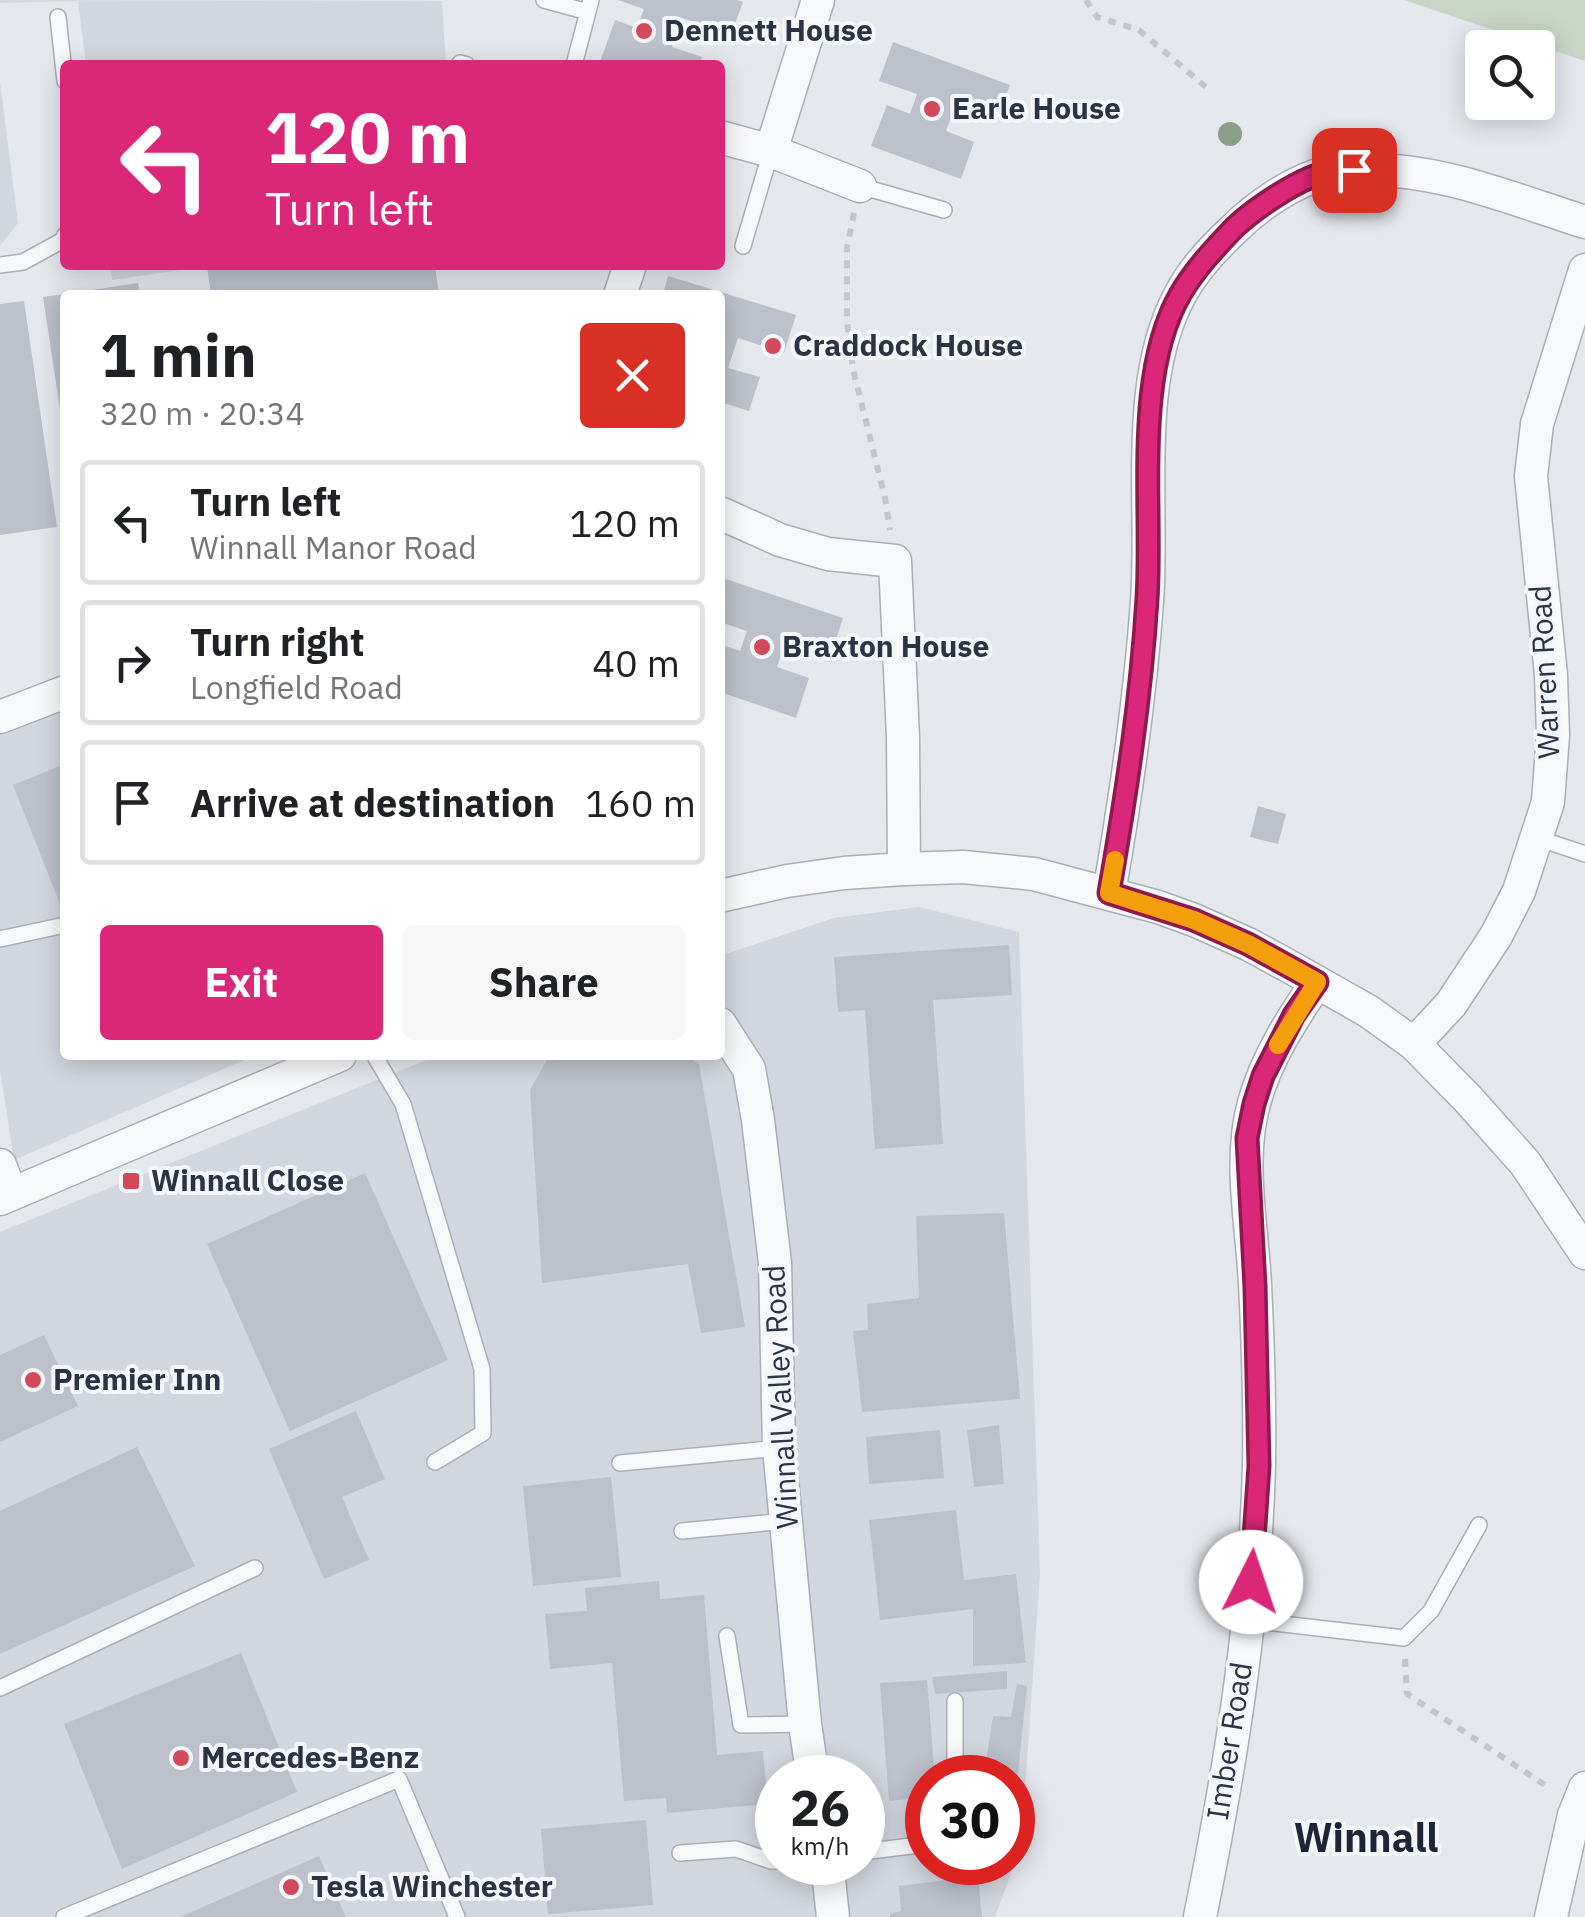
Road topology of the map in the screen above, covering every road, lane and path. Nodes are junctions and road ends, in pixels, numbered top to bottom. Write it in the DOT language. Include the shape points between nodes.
graph roads {
  1 [pos="544,0"];
  2 [pos="818,0"];
  3 [pos="1086,0"];
  4 [pos="590,6"];
  5 [pos="58,17"];
  6 [pos="63,60"];
  7 [pos="575,60"];
  8 [pos="1207,88"];
  9 [pos="725,138"];
  10 [pos="771,151"];
  11 [pos="860,186"];
  12 [pos="944,210"];
  13 [pos="1585,222"];
  14 [pos="60,242"];
  15 [pos="742,246"];
  16 [pos="0,265"];
  17 [pos="1585,270"];
  18 [pos="725,515"];
  19 [pos="895,561"];
  20 [pos="60,694"];
  21 [pos="0,717"];
  22 [pos="1538,838"];
  23 [pos="1585,854"];
  24 [pos="904,868"];
  25 [pos="1109,893"];
  26 [pos="725,895"];
  27 [pos="60,926"];
  28 [pos="0,939"];
  29 [pos="1317,982"];
  30 [pos="725,1032"];
  31 [pos="1414,1044"];
  32 [pos="327,1060"];
  33 [pos="377,1060"];
  34 [pos="4,1186"];
  35 [pos="1585,1252"];
  36 [pos="779,1448"];
  37 [pos="434,1462"];
  38 [pos="620,1463"];
  39 [pos="786,1521"];
  40 [pos="1479,1525"];
  41 [pos="682,1531"];
  42 [pos="255,1568"];
  43 [pos="1249,1620"];
  44 [pos="727,1636"];
  45 [pos="1404,1638"];
  46 [pos="0,1688"];
  47 [pos="955,1701"];
  48 [pos="805,1724"];
  49 [pos="810,1755"];
  50 [pos="956,1755"];
  51 [pos="1581,1798"];
  52 [pos="680,1853"];
  53 [pos="755,1855"];
  54 [pos="829,1885"];
  55 [pos="64,1917"];
  56 [pos="457,1917"];
  57 [pos="832,1917"];
  58 [pos="1200,1917"];
  59 [pos="1550,1917"];
  1 -- 4 [label="lane"];
  2 -- 10 [label="street"];
  3 -- 8 [label="path" via="1097,18 1139,30"];
  4 -- 7 [label="lane"];
  5 -- 6 [label="lane"];
  9 -- 10 [label="street"];
  10 -- 11 [label="street"];
  10 -- 15 [label="lane"];
  11 -- 12 [label="lane"];
  11 -- 19 [label="path" via="847,248 847,322"];
  13 -- 25 [label="street" via="1443,178 1379,169 1329,171 1267,201 1204,258 1162,339 1151,394 1148,596 1131,766"];
  14 -- 16 [label="lane" via="23,262"];
  17 -- 22 [label="street, Warren Road" via="1537,424 1531,476 1552,736 1548,802"];
  18 -- 19 [label="street" via="828,554"];
  19 -- 24 [label="street"];
  20 -- 21 [label="street"];
  22 -- 23 [label="lane"];
  22 -- 31 [label="street, Warren Road" via="1496,936 1452,1004"];
  24 -- 25 [label="street" via="1002,870"];
  24 -- 26 [label="street" via="787,880"];
  25 -- 29 [label="street" via="1212,928"];
  27 -- 28 [label="lane"];
  29 -- 31 [label="street"];
  29 -- 43 [label="street, Imber Road" via="1263,1076 1247,1138 1259,1466"];
  30 -- 36 [label="street, Winnall Valley Road" via="749,1069 758,1120 775,1263"];
  31 -- 35 [label="street" via="1525,1163"];
  32 -- 34 [label="street"];
  33 -- 37 [label="lane" via="403,1104 482,1369 483,1434"];
  36 -- 38 [label="lane"];
  36 -- 39 [label="street, Winnall Valley Road"];
  39 -- 41 [label="lane"];
  39 -- 48 [label="street, Winnall Valley Road"];
  40 -- 45 [label="lane" via="1431,1610"];
  42 -- 46 [label="lane"];
  43 -- 45 [label="lane"];
  43 -- 58 [label="street, Imber Road"];
  44 -- 48 [label="lane" via="742,1725"];
  45 -- 51 [label="path" via="1407,1694"];
  47 -- 50 [label="lane"];
  48 -- 49 [label="street, Winnall Valley Road"];
  51 -- 59 [label="street"];
  52 -- 53 [label="lane" via="736,1848"];
  54 -- 57 [label="street"];
  55 -- 56 [label="lane" via="399,1779"];
}
